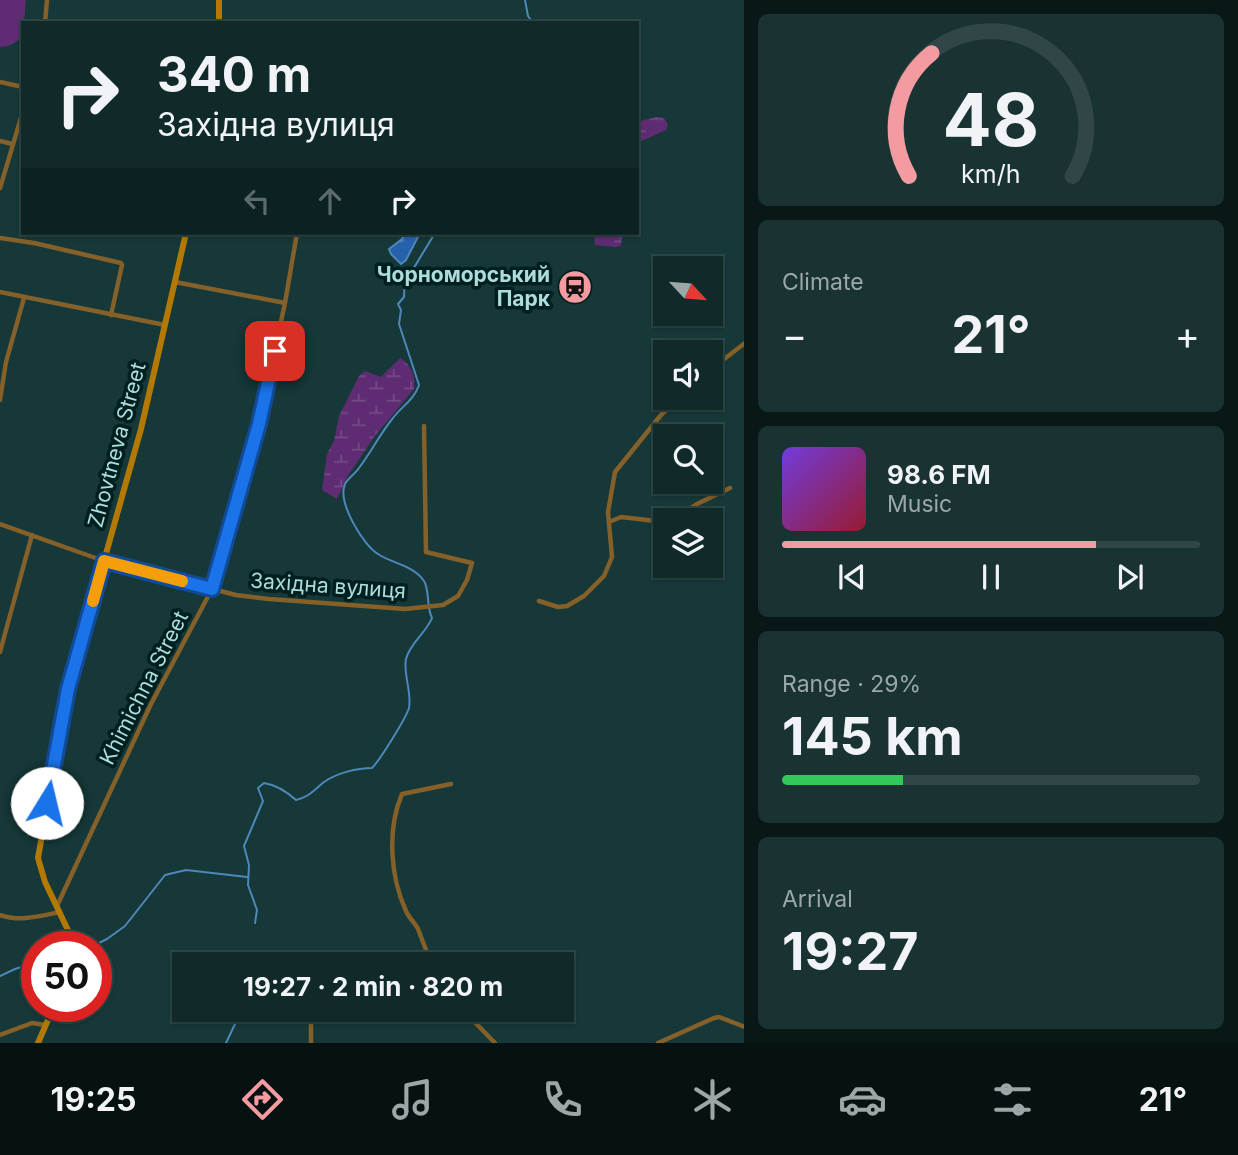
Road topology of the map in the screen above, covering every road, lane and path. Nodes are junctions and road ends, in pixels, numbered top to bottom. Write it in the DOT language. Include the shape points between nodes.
graph roads {
  1 [pos="47,0"];
  2 [pos="219,0"];
  3 [pos="45,21"];
  4 [pos="219,21"];
  5 [pos="0,82"];
  6 [pos="21,87"];
  7 [pos="21,117"];
  8 [pos="0,141"];
  9 [pos="12,144"];
  10 [pos="0,188"];
  11 [pos="186,235"];
  12 [pos="297,235"];
  13 [pos="0,238"];
  14 [pos="175,282"];
  15 [pos="0,292"];
  16 [pos="24,299"];
  17 [pos="285,303"];
  18 [pos="111,315"];
  19 [pos="165,325"];
  20 [pos="744,343"];
  21 [pos="723,360"];
  22 [pos="3,362"];
  23 [pos="0,400"];
  24 [pos="666,410"];
  25 [pos="424,426"];
  26 [pos="730,488"];
  27 [pos="691,508"];
  28 [pos="653,521"];
  29 [pos="609,522"];
  30 [pos="0,524"];
  31 [pos="32,535"];
  32 [pos="104,561"];
  33 [pos="212,589"];
  34 [pos="539,601"];
  35 [pos="0,652"];
  36 [pos="451,784"];
  37 [pos="59,909"];
  38 [pos="0,915"];
  39 [pos="69,931"];
  40 [pos="428,952"];
  41 [pos="46,1022"];
  42 [pos="311,1022"];
  43 [pos="475,1022"];
  44 [pos="45,1025"];
  45 [pos="744,1027"];
  46 [pos="0,1035"];
  47 [pos="38,1043"];
  48 [pos="311,1043"];
  49 [pos="495,1043"];
  50 [pos="658,1043"];
  1 -- 3 [label="street"];
  2 -- 4 [label="main road"];
  5 -- 6 [label="street"];
  7 -- 9 [label="street"];
  8 -- 9 [label="street"];
  9 -- 10 [label="street"];
  11 -- 14 [label="main road, Zhovtneva Street"];
  12 -- 17 [label="street, Khimichna Street"];
  13 -- 18 [label="street" via="121,263"];
  14 -- 17 [label="street"];
  14 -- 19 [label="main road, Zhovtneva Street"];
  15 -- 16 [label="street"];
  16 -- 18 [label="street"];
  16 -- 22 [label="street"];
  17 -- 33 [label="street, Khimichna Street" via="259,424"];
  18 -- 19 [label="street"];
  19 -- 32 [label="main road, Zhovtneva Street"];
  20 -- 21 [label="street"];
  22 -- 23 [label="street"];
  24 -- 29 [label="street" via="616,468 608,502"];
  25 -- 33 [label="street, Західна вулиця" via="426,552 472,563 458,596 443,605 405,609 269,599"];
  26 -- 27 [label="street"];
  28 -- 29 [label="street" via="621,517"];
  29 -- 34 [label="street" via="612,557 604,576 567,606"];
  30 -- 31 [label="street, Західна вулиця"];
  31 -- 32 [label="street, Західна вулиця"];
  31 -- 35 [label="street"];
  32 -- 33 [label="street, Західна вулиця"];
  32 -- 37 [label="main road, Zhovtneva Street" via="68,689 38,858"];
  33 -- 37 [label="street, Khimichna Street" via="150,704"];
  36 -- 40 [label="street" via="402,794 393,827 393,859 404,908"];
  37 -- 38 [label="street" via="30,918"];
  37 -- 39 [label="main road, Zhovtneva Street"];
  41 -- 44 [label="main road"];
  42 -- 48 [label="street"];
  43 -- 49 [label="street"];
  44 -- 46 [label="street" via="32,1023"];
  44 -- 47 [label="main road"];
  45 -- 50 [label="street" via="719,1017"];
}
